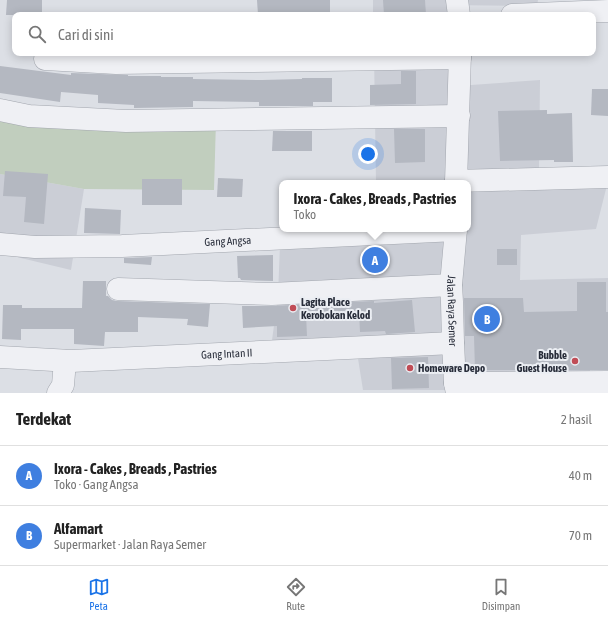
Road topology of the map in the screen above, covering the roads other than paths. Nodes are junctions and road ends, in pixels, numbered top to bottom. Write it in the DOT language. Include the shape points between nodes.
graph roads {
  1 [pos="457,0"];
  2 [pos="608,11"];
  3 [pos="459,12"];
  4 [pos="584,12"];
  5 [pos="417,56"];
  6 [pos="460,56"];
  7 [pos="45,59"];
  8 [pos="0,110"];
  9 [pos="459,116"];
  10 [pos="608,177"];
  11 [pos="456,180"];
  12 [pos="471,182"];
  13 [pos="397,232"];
  14 [pos="456,232"];
  15 [pos="0,244"];
  16 [pos="451,285"];
  17 [pos="118,289"];
  18 [pos="453,343"];
  19 [pos="0,357"];
  20 [pos="68,361"];
  21 [pos="608,382"];
  22 [pos="456,388"];
  23 [pos="58,393"];
  24 [pos="70,393"];
  1 -- 3 [label="street"];
  2 -- 4 [label="street"];
  5 -- 7 [label="street" via="116,63"];
  6 -- 9 [label="street"];
  8 -- 9 [label="street" via="29,116 126,121"];
  9 -- 11 [label="street"];
  10 -- 12 [label="street"];
  13 -- 15 [label="street, Gang Angsa" via="122,246 35,247"];
  14 -- 16 [label="street, Jalan Raya Semer"];
  16 -- 17 [label="street" via="272,294"];
  16 -- 18 [label="street, Jalan Raya Semer"];
  18 -- 20 [label="street, Gang Intan II"];
  18 -- 22 [label="street, Jalan Raya Semer"];
  19 -- 20 [label="street, Gang Intan II"];
  20 -- 23 [label="street" via="63,385"];
  20 -- 24 [label="street"];
  21 -- 22 [label="street"];
}
